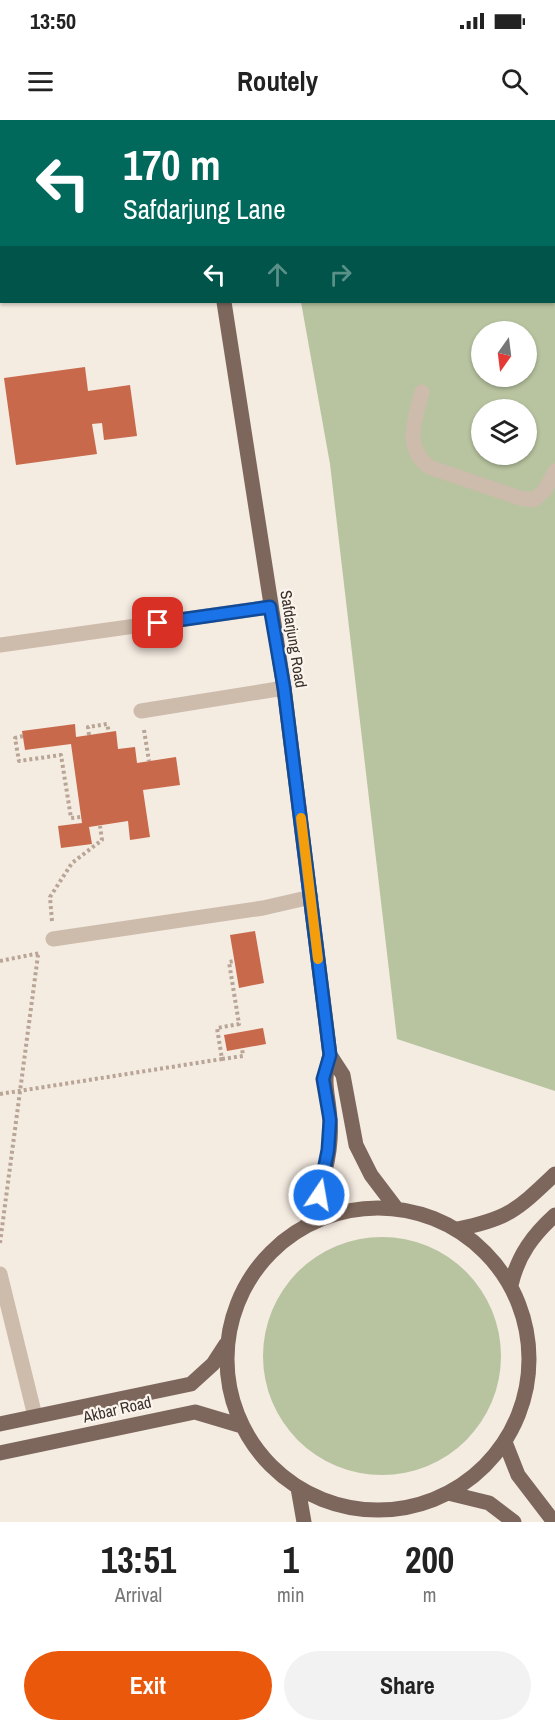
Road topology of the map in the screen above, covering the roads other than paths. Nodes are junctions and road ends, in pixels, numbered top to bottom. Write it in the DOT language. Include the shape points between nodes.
graph roads {
  1 [pos="224,303"];
  2 [pos="422,392"];
  3 [pos="555,471"];
  4 [pos="270,607"];
  5 [pos="0,645"];
  6 [pos="284,688"];
  7 [pos="141,711"];
  8 [pos="311,897"];
  9 [pos="53,939"];
  10 [pos="330,1055"];
  11 [pos="555,1174"];
  12 [pos="396,1208"];
  13 [pos="555,1215"];
  14 [pos="308,1222"];
  15 [pos="458,1229"];
  16 [pos="0,1274"];
  17 [pos="511,1285"];
  18 [pos="226,1344"];
  19 [pos="35,1416"];
  20 [pos="0,1424"];
  21 [pos="242,1426"];
  22 [pos="505,1442"];
  23 [pos="0,1453"];
  24 [pos="298,1488"];
  25 [pos="448,1493"];
  26 [pos="372,1510"];
  27 [pos="303,1522"];
  28 [pos="352,1522"];
  29 [pos="514,1522"];
  30 [pos="554,1522"];
  1 -- 4 [label="main road, Safdarjung Road"];
  2 -- 3 [label="street" via="411,434 418,459 429,467 534,500 545,490"];
  4 -- 5 [label="street"];
  4 -- 6 [label="main road, Safdarjung Road"];
  6 -- 7 [label="street"];
  6 -- 8 [label="main road, Safdarjung Road"];
  8 -- 9 [label="street" via="263,908"];
  8 -- 10 [label="main road, Safdarjung Road"];
  10 -- 12 [label="main road, Safdarjung Road" via="343,1075 356,1145 371,1175"];
  10 -- 14 [label="main road, Safdarjung Road" via="323,1079 330,1120 328,1150 319,1195"];
  11 -- 15 [label="main road" via="520,1207 493,1222"];
  12 -- 14 [label="main road" via="330,1215"];
  12 -- 15 [label="main road" via="421,1213"];
  13 -- 17 [label="main road" via="535,1233 522,1253"];
  14 -- 18 [label="main road" via="256,1268 236,1304"];
  15 -- 17 [label="main road" via="488,1254"];
  16 -- 19 [label="street"];
  17 -- 22 [label="main road" via="526,1323 530,1364 523,1405"];
  18 -- 19 [label="main road, Akbar Road" via="213,1364 191,1384"];
  18 -- 21 [label="main road" via="228,1387"];
  19 -- 20 [label="main road, Akbar Road"];
  21 -- 23 [label="main road, Akbar Road" via="195,1412"];
  21 -- 24 [label="main road" via="267,1463"];
  22 -- 25 [label="main road" via="485,1467"];
  22 -- 30 [label="main road" via="518,1475"];
  24 -- 26 [label="main road" via="334,1504"];
  24 -- 27 [label="main road"];
  25 -- 26 [label="main road" via="402,1509"];
  25 -- 29 [label="main road" via="489,1503"];
  26 -- 28 [label="main road"];
}
